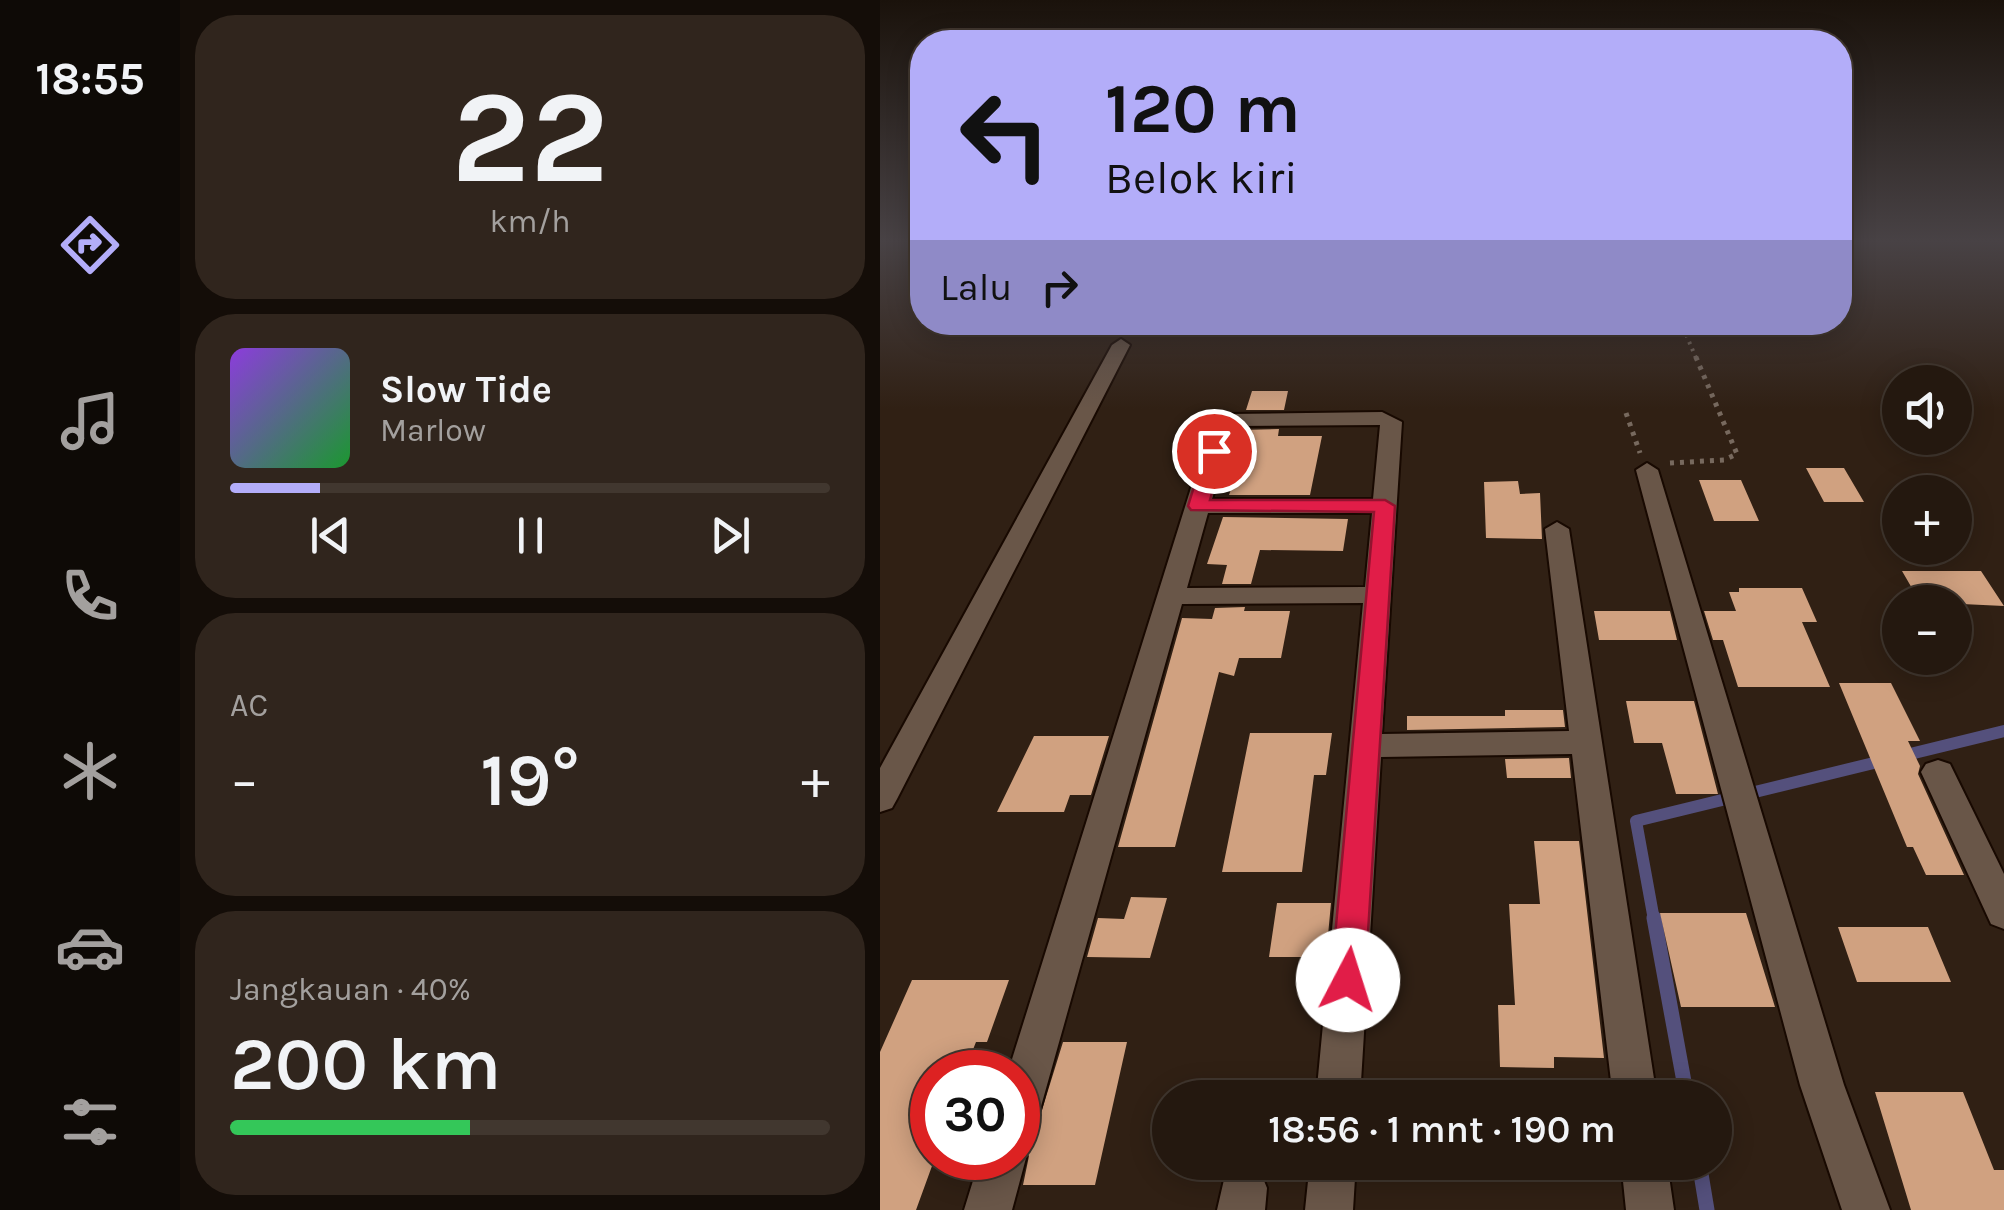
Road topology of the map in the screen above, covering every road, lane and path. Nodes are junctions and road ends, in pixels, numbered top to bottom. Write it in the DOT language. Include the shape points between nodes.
graph roads {
  1 [pos="1686,335"];
  2 [pos="1121,345"];
  3 [pos="1626,412"];
  4 [pos="1646,470"];
  5 [pos="1198,506"];
  6 [pos="1385,506"];
  7 [pos="1557,529"];
  8 [pos="1380,594"];
  9 [pos="1171,596"];
  10 [pos="1585,742"];
  11 [pos="1368,746"];
  12 [pos="1938,772"];
  13 [pos="880,798"];
  14 [pos="2004,913"];
  15 [pos="1036,1050"];
  16 [pos="1340,1080"];
  17 [pos="1632,1080"];
  18 [pos="997,1180"];
  19 [pos="1332,1180"];
  20 [pos="1646,1180"];
  21 [pos="988,1210"];
  22 [pos="1329,1210"];
  23 [pos="1650,1210"];
  24 [pos="1866,1210"];
  1 -- 4 [label="path" via="1737,454"];
  2 -- 13 [label="street"];
  3 -- 4 [label="path"];
  4 -- 24 [label="street" via="1822,1085"];
  5 -- 6 [label="street"];
  5 -- 6 [label="street" via="1226,421 1364,418 1391,422"];
  5 -- 9 [label="street"];
  6 -- 8 [label="street"];
  7 -- 10 [label="street"];
  8 -- 9 [label="street"];
  8 -- 11 [label="street"];
  9 -- 15 [label="street"];
  10 -- 11 [label="street"];
  10 -- 17 [label="street"];
  11 -- 16 [label="street"];
  12 -- 14 [label="street"];
  18 -- 21 [label="street"];
  19 -- 22 [label="street"];
  20 -- 23 [label="street"];
}
